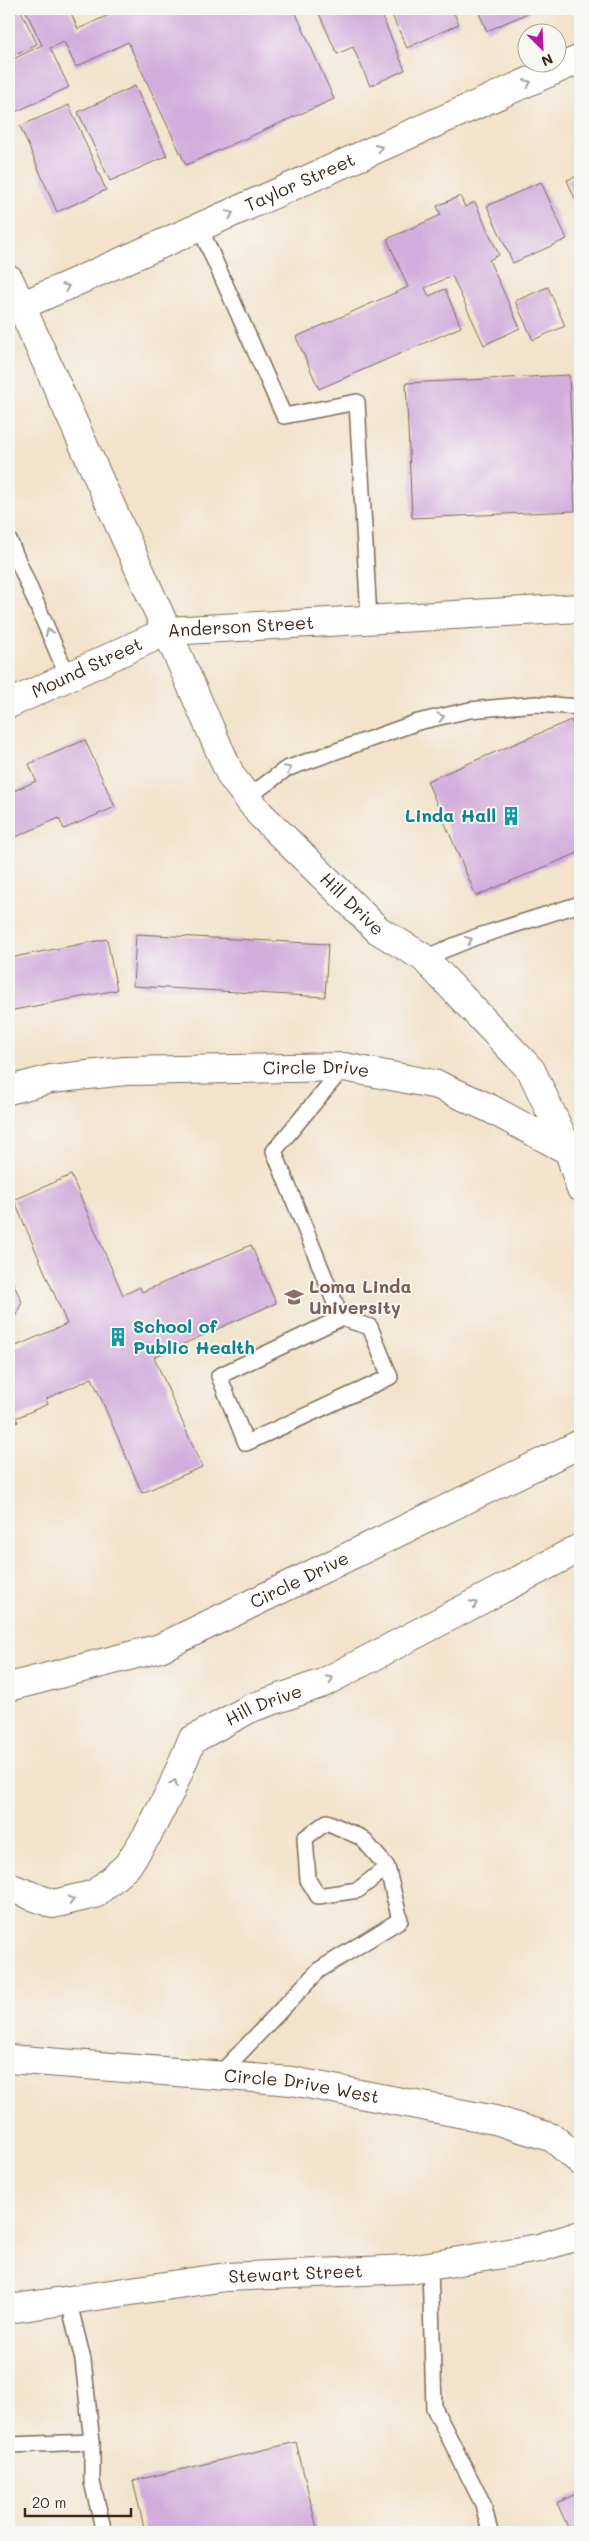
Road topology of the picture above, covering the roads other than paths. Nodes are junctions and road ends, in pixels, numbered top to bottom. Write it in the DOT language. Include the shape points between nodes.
graph roads {
  1 [pos="580,59"];
  2 [pos="200,228"];
  3 [pos="9,279"];
  4 [pos="21,306"];
  5 [pos="9,540"];
  6 [pos="580,608"];
  7 [pos="369,619"];
  8 [pos="167,631"];
  9 [pos="68,677"];
  10 [pos="9,704"];
  11 [pos="580,707"];
  12 [pos="248,797"];
  13 [pos="580,904"];
  14 [pos="424,958"];
  15 [pos="344,1067"];
  16 [pos="9,1090"];
  17 [pos="569,1151"];
  18 [pos="580,1187"];
  19 [pos="341,1318"];
  20 [pos="580,1444"];
  21 [pos="580,1548"];
  22 [pos="9,1687"];
  23 [pos="387,1867"];
  24 [pos="9,1887"];
  25 [pos="9,2059"];
  26 [pos="219,2075"];
  27 [pos="580,2162"];
  28 [pos="580,2235"];
  29 [pos="430,2266"];
  30 [pos="68,2299"];
  31 [pos="9,2309"];
  32 [pos="92,2442"];
  33 [pos="9,2445"];
  34 [pos="104,2532"];
  35 [pos="490,2532"];
  2 -- 1 [label="street, Taylor Street, one-way"];
  4 -- 2 [label="street, Taylor Street, one-way"];
  2 -- 7 [label="lane" via="284,416 357,402"];
  3 -- 4 [label="street, Anderson Street"];
  4 -- 8 [label="street, Anderson Street"];
  9 -- 5 [label="lane, one-way"];
  6 -- 7 [label="street, Anderson Street"];
  7 -- 8 [label="street, Anderson Street"];
  8 -- 9 [label="street, Mound Street"];
  8 -- 12 [label="street, Hill Drive" via="231,776"];
  9 -- 10 [label="street, Mound Street"];
  12 -- 11 [label="lane, one-way" via="286,769 418,722 470,710 536,704"];
  12 -- 14 [label="street, Hill Drive" via="260,814 378,930"];
  14 -- 13 [label="lane, one-way" via="476,937"];
  14 -- 17 [label="street, Hill Drive" via="531,1070"];
  15 -- 16 [label="street, Circle Drive" via="125,1071 51,1079"];
  15 -- 17 [label="street, Circle Drive" via="438,1085"];
  15 -- 19 [label="lane" via="274,1151"];
  17 -- 18 [label="street"];
  19 -- 19 [label="lane" via="370,1327 390,1377 246,1443 219,1376"];
  20 -- 22 [label="street, Circle Drive" via="160,1648"];
  24 -- 21 [label="street, Hill Drive, one-way" via="54,1904 95,1894 126,1866 148,1834 192,1740 251,1708 323,1683"];
  23 -- 23 [label="lane" via="362,1838 327,1822 305,1838 308,1880 318,1896 358,1890"];
  23 -- 26 [label="lane" via="400,1920 320,1970"];
  25 -- 26 [label="street, Circle Drive West"];
  26 -- 27 [label="street, Circle Drive West" via="292,2081 495,2120 554,2138"];
  28 -- 29 [label="street, Stewart Street" via="539,2248"];
  29 -- 30 [label="street, Stewart Street" via="226,2276"];
  29 -- 35 [label="lane" via="434,2408 483,2504"];
  30 -- 31 [label="street, Stewart Street"];
  30 -- 32 [label="lane" via="83,2360"];
  32 -- 33 [label="lane"];
  32 -- 34 [label="lane" via="92,2482"];
}
